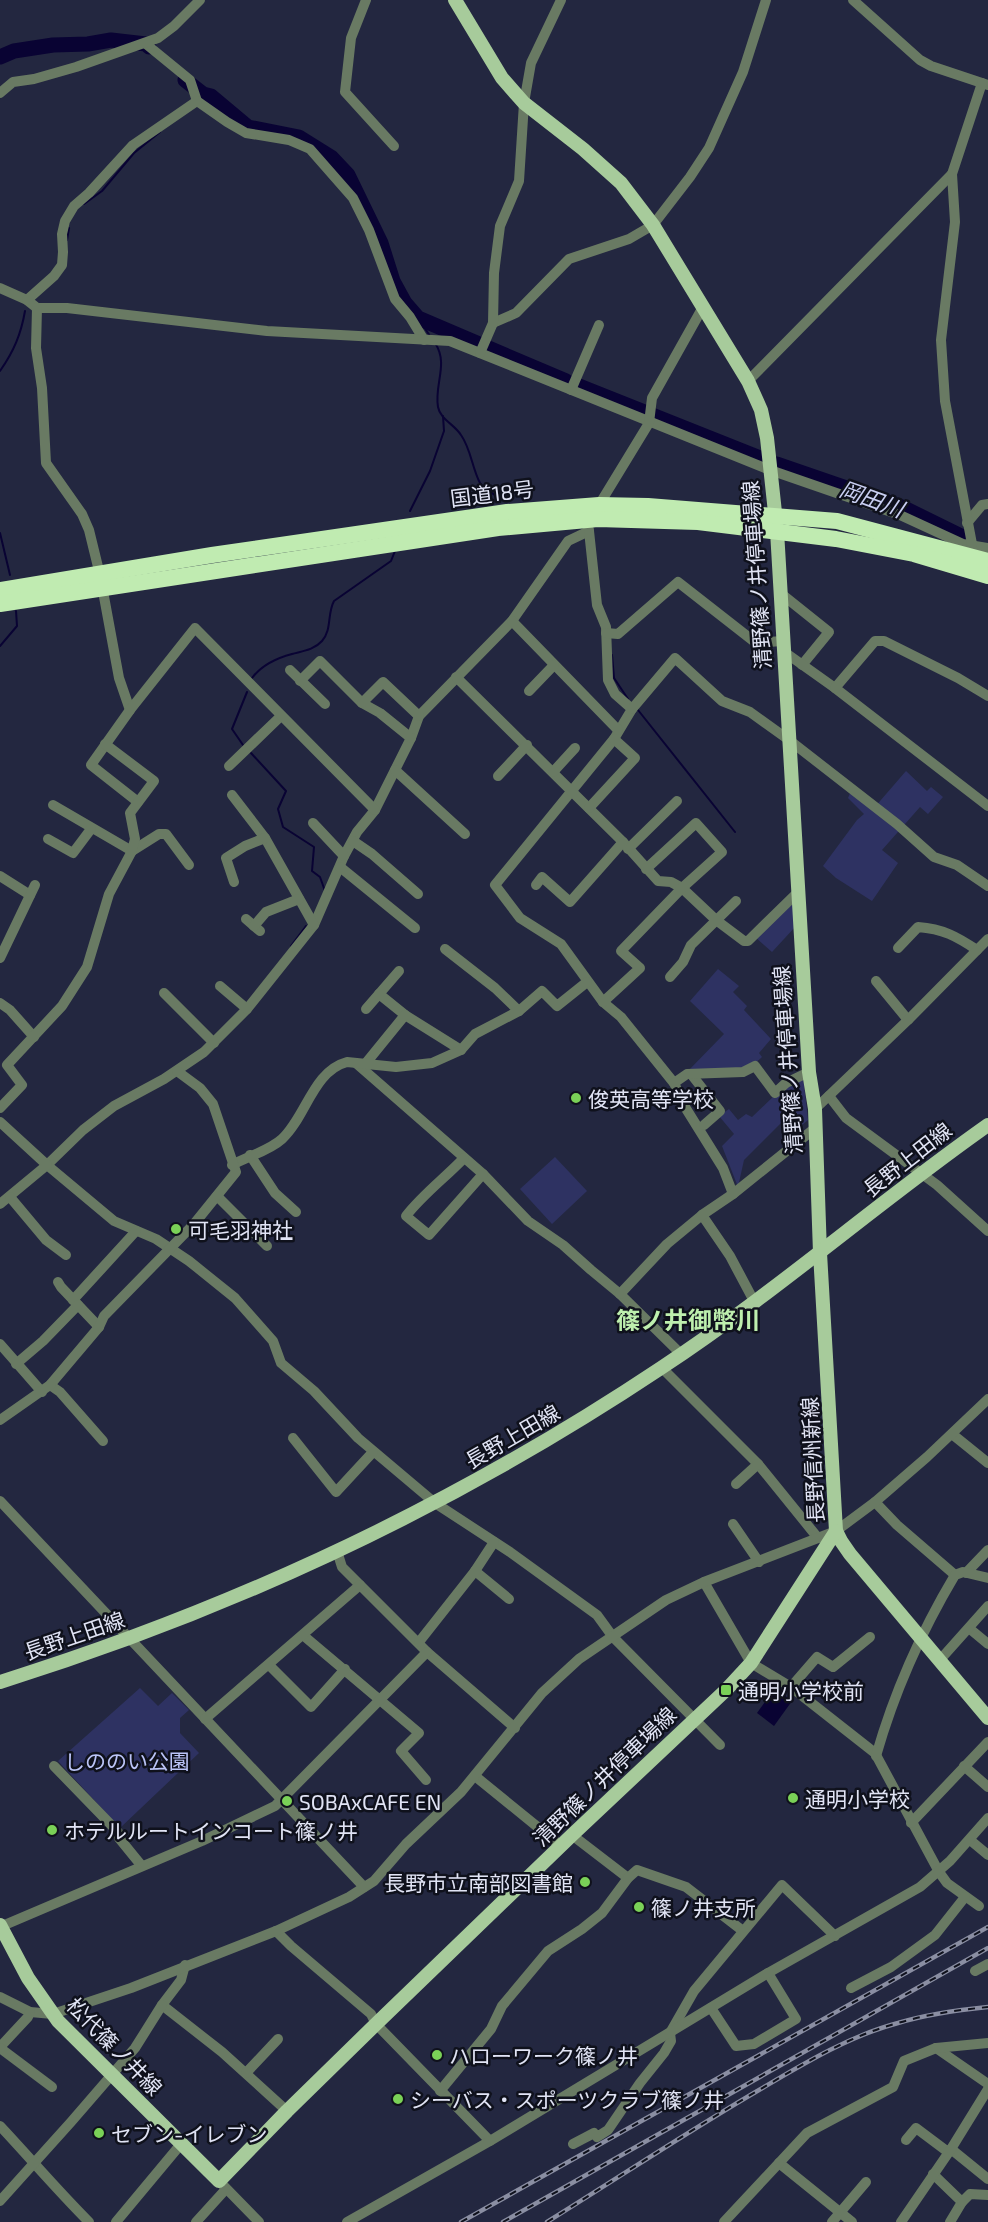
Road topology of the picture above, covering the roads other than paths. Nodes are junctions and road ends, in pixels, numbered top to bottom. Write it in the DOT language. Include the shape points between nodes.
graph roads {
  1 [pos="200,0"];
  2 [pos="366,0"];
  3 [pos="455,0"];
  4 [pos="561,0"];
  5 [pos="766,0"];
  6 [pos="853,0"];
  7 [pos="146,44"];
  8 [pos="985,84"];
  9 [pos="0,93"];
  10 [pos="197,101"];
  11 [pos="524,103"];
  12 [pos="394,146"];
  13 [pos="952,174"];
  14 [pos="653,225"];
  15 [pos="0,288"];
  16 [pos="27,300"];
  17 [pos="703,307"];
  18 [pos="37,309"];
  19 [pos="494,323"];
  20 [pos="599,325"];
  21 [pos="432,341"];
  22 [pos="482,348"];
  23 [pos="748,381"];
  24 [pos="571,390"];
  25 [pos="649,416"];
  26 [pos="770,470"];
  27 [pos="988,504"];
  28 [pos="599,505"];
  29 [pos="775,523"];
  30 [pos="967,524"];
  31 [pos="588,525"];
  32 [pos="972,544"];
  33 [pos="988,548"];
  34 [pos="988,561"];
  35 [pos="988,576"];
  36 [pos="101,582"];
  37 [pos="0,590"];
  38 [pos="779,592"];
  39 [pos="0,604"];
  40 [pos="512,621"];
  41 [pos="606,633"];
  42 [pos="782,646"];
  43 [pos="554,665"];
  44 [pos="802,665"];
  45 [pos="290,670"];
  46 [pos="456,677"];
  47 [pos="300,681"];
  48 [pos="835,688"];
  49 [pos="529,691"];
  50 [pos="988,696"];
  51 [pos="362,703"];
  52 [pos="326,704"];
  53 [pos="130,710"];
  54 [pos="632,710"];
  55 [pos="281,716"];
  56 [pos="419,716"];
  57 [pos="616,734"];
  58 [pos="411,738"];
  59 [pos="789,740"];
  60 [pos="105,744"];
  61 [pos="527,746"];
  62 [pos="575,748"];
  63 [pos="229,767"];
  64 [pos="395,770"];
  65 [pos="553,772"];
  66 [pos="498,776"];
  67 [pos="572,792"];
  68 [pos="232,795"];
  69 [pos="677,801"];
  70 [pos="138,802"];
  71 [pos="53,806"];
  72 [pos="988,806"];
  73 [pos="589,808"];
  74 [pos="375,810"];
  75 [pos="313,823"];
  76 [pos="91,829"];
  77 [pos="465,834"];
  78 [pos="265,838"];
  79 [pos="48,839"];
  80 [pos="353,840"];
  81 [pos="626,845"];
  82 [pos="132,851"];
  83 [pos="342,862"];
  84 [pos="189,865"];
  85 [pos="646,869"];
  86 [pos="0,876"];
  87 [pos="234,882"];
  88 [pos="536,885"];
  89 [pos="988,886"];
  90 [pos="682,888"];
  91 [pos="797,893"];
  92 [pos="418,894"];
  93 [pos="299,899"];
  94 [pos="736,901"];
  95 [pos="716,920"];
  96 [pos="254,925"];
  97 [pos="314,925"];
  98 [pos="415,928"];
  99 [pos="984,945"];
  100 [pos="898,948"];
  101 [pos="445,949"];
  102 [pos="1,953"];
  103 [pos="399,971"];
  104 [pos="670,977"];
  105 [pos="876,981"];
  106 [pos="587,982"];
  107 [pos="220,986"];
  108 [pos="164,993"];
  109 [pos="379,994"];
  110 [pos="603,1002"];
  111 [pos="0,1004"];
  112 [pos="247,1009"];
  113 [pos="366,1009"];
  114 [pos="519,1011"];
  115 [pos="405,1015"];
  116 [pos="908,1020"];
  117 [pos="34,1037"];
  118 [pos="214,1043"];
  119 [pos="461,1050"];
  120 [pos="362,1064"];
  121 [pos="177,1071"];
  122 [pos="808,1072"];
  123 [pos="691,1074"];
  124 [pos="674,1083"];
  125 [pos="830,1095"];
  126 [pos="0,1108"];
  127 [pos="815,1109"];
  128 [pos="0,1122"];
  129 [pos="704,1125"];
  130 [pos="988,1125"];
  131 [pos="814,1129"];
  132 [pos="250,1155"];
  133 [pos="464,1158"];
  134 [pos="46,1165"];
  135 [pos="232,1165"];
  136 [pos="483,1174"];
  137 [pos="921,1175"];
  138 [pos="733,1194"];
  139 [pos="217,1196"];
  140 [pos="10,1197"];
  141 [pos="0,1204"];
  142 [pos="296,1212"];
  143 [pos="702,1215"];
  144 [pos="136,1231"];
  145 [pos="988,1231"];
  146 [pos="267,1246"];
  147 [pos="171,1248"];
  148 [pos="820,1253"];
  149 [pos="66,1254"];
  150 [pos="58,1282"];
  151 [pos="620,1294"];
  152 [pos="76,1302"];
  153 [pos="754,1303"];
  154 [pos="99,1327"];
  155 [pos="0,1344"];
  156 [pos="681,1354"];
  157 [pos="16,1364"];
  158 [pos="662,1368"];
  159 [pos="46,1389"];
  160 [pos="988,1399"];
  161 [pos="0,1420"];
  162 [pos="952,1434"];
  163 [pos="293,1438"];
  164 [pos="103,1441"];
  165 [pos="373,1452"];
  166 [pos="988,1463"];
  167 [pos="758,1464"];
  168 [pos="736,1485"];
  169 [pos="0,1501"];
  170 [pos="875,1502"];
  171 [pos="435,1503"];
  172 [pos="733,1524"];
  173 [pos="836,1531"];
  174 [pos="818,1538"];
  175 [pos="494,1542"];
  176 [pos="988,1550"];
  177 [pos="337,1551"];
  178 [pos="759,1562"];
  179 [pos="475,1571"];
  180 [pos="960,1574"];
  181 [pos="988,1578"];
  182 [pos="704,1582"];
  183 [pos="360,1585"];
  184 [pos="509,1599"];
  185 [pos="988,1606"];
  186 [pos="970,1629"];
  187 [pos="304,1636"];
  188 [pos="613,1637"];
  189 [pos="870,1637"];
  190 [pos="130,1638"];
  191 [pos="920,1638"];
  192 [pos="419,1642"];
  193 [pos="988,1644"];
  194 [pos="427,1652"];
  195 [pos="939,1661"];
  196 [pos="751,1663"];
  197 [pos="269,1665"];
  198 [pos="345,1669"];
  199 [pos="0,1682"];
  200 [pos="791,1688"];
  201 [pos="380,1700"];
  202 [pos="988,1718"];
  203 [pos="206,1719"];
  204 [pos="694,1719"];
  205 [pos="514,1728"];
  206 [pos="988,1742"];
  207 [pos="720,1744"];
  208 [pos="876,1756"];
  209 [pos="54,1766"];
  210 [pos="964,1766"];
  211 [pos="475,1776"];
  212 [pos="426,1780"];
  213 [pos="988,1787"];
  214 [pos="280,1800"];
  215 [pos="988,1818"];
  216 [pos="911,1823"];
  217 [pos="572,1835"];
  218 [pos="970,1839"];
  219 [pos="561,1846"];
  220 [pos="988,1855"];
  221 [pos="141,1865"];
  222 [pos="939,1872"];
  223 [pos="628,1878"];
  224 [pos="364,1887"];
  225 [pos="965,1897"];
  226 [pos="979,1906"];
  227 [pos="0,1926"];
  228 [pos="276,1931"];
  229 [pos="743,1931"];
  230 [pos="836,1936"];
  231 [pos="988,1964"];
  232 [pos="186,1965"];
  233 [pos="975,1971"];
  234 [pos="768,1972"];
  235 [pos="851,1988"];
  236 [pos="0,1997"];
  237 [pos="162,2005"];
  238 [pos="711,2008"];
  239 [pos="30,2012"];
  240 [pos="53,2014"];
  241 [pos="376,2024"];
  242 [pos="670,2032"];
  243 [pos="278,2039"];
  244 [pos="988,2043"];
  245 [pos="0,2048"];
  246 [pos="936,2048"];
  247 [pos="246,2073"];
  248 [pos="112,2075"];
  249 [pos="988,2084"];
  250 [pos="52,2087"];
  251 [pos="988,2089"];
  252 [pos="440,2091"];
  253 [pos="287,2111"];
  254 [pos="0,2126"];
  255 [pos="906,2140"];
  256 [pos="490,2141"];
  257 [pos="181,2144"];
  258 [pos="573,2144"];
  259 [pos="950,2151"];
  260 [pos="34,2162"];
  261 [pos="779,2163"];
  262 [pos="933,2174"];
  263 [pos="988,2179"];
  264 [pos="866,2182"];
  265 [pos="223,2185"];
  266 [pos="988,2195"];
  267 [pos="0,2201"];
  268 [pos="962,2202"];
  269 [pos="839,2213"];
  270 [pos="89,2222"];
  271 [pos="116,2222"];
  272 [pos="196,2222"];
  273 [pos="259,2222"];
  274 [pos="347,2222"];
  275 [pos="724,2222"];
  276 [pos="832,2222"];
  277 [pos="852,2222"];
  278 [pos="901,2222"];
  279 [pos="950,2222"];
  1 -- 7 [label="street" via="174,26"];
  2 -- 12 [label="street" via="351,38 345,92"];
  3 -- 11 [label="main road, 清野篠ノ井停車場線" via="502,78"];
  4 -- 11 [label="street" via="531,63"];
  5 -- 14 [label="street" via="742,72 709,148"];
  6 -- 8 [label="street" via="920,60"];
  7 -- 9 [label="street" via="45,76 13,82"];
  7 -- 10 [label="street" via="190,80"];
  8 -- 13 [label="street"];
  10 -- 16 [label="street" via="133,145 74,206 62,234 62,265"];
  10 -- 21 [label="street" via="246,134 290,140 310,148 352,198 369,230 395,299"];
  11 -- 14 [label="main road, 清野篠ノ井停車場線" via="621,183"];
  11 -- 19 [label="street" via="519,181 496,246"];
  13 -- 23 [label="street"];
  13 -- 30 [label="street" via="955,222 942,350 945,401"];
  14 -- 17 [label="main road, 清野篠ノ井停車場線"];
  14 -- 19 [label="street" via="629,239 569,259 516,313"];
  15 -- 16 [label="street"];
  16 -- 18 [label="street"];
  17 -- 23 [label="main road, 清野篠ノ井停車場線"];
  17 -- 25 [label="street" via="652,398"];
  18 -- 21 [label="street" via="67,308 267,331"];
  18 -- 36 [label="street" via="36,348 46,464 82,514"];
  19 -- 22 [label="street"];
  20 -- 24 [label="street"];
  21 -- 22 [label="street"];
  22 -- 24 [label="street"];
  23 -- 26 [label="main road, 清野篠ノ井停車場線" via="768,438"];
  24 -- 25 [label="street"];
  25 -- 26 [label="street"];
  25 -- 28 [label="street"];
  26 -- 29 [label="main road, 清野篠ノ井停車場線"];
  26 -- 32 [label="street" via="900,515 963,544"];
  27 -- 30 [label="street" via="982,505"];
  28 -- 29 [label="highway, 国道18号" via="648,506"];
  28 -- 36 [label="highway, 国道18号" via="483,516 212,555"];
  29 -- 31 [label="highway, 国道18号"];
  29 -- 34 [label="highway, 国道18号" via="837,521"];
  29 -- 35 [label="highway, 国道18号" via="914,554"];
  29 -- 38 [label="main road, 清野篠ノ井停車場線"];
  30 -- 32 [label="street"];
  31 -- 36 [label="highway, 国道18号" via="498,528"];
  31 -- 40 [label="street" via="568,541"];
  31 -- 41 [label="street" via="597,605"];
  32 -- 33 [label="street"];
  36 -- 37 [label="highway, 国道18号"];
  36 -- 39 [label="highway, 国道18号"];
  36 -- 53 [label="street" via="119,678"];
  38 -- 42 [label="main road, 清野篠ノ井停車場線"];
  38 -- 44 [label="street" via="829,632"];
  40 -- 43 [label="street"];
  40 -- 46 [label="street"];
  41 -- 42 [label="street" via="618,634 678,582 756,643"];
  41 -- 54 [label="street" via="608,680 615,694"];
  42 -- 44 [label="street"];
  42 -- 59 [label="main road, 清野篠ノ井停車場線"];
  43 -- 49 [label="street"];
  43 -- 57 [label="street"];
  44 -- 48 [label="street"];
  45 -- 47 [label="street"];
  46 -- 56 [label="street"];
  46 -- 61 [label="street"];
  47 -- 51 [label="street" via="320,661"];
  47 -- 52 [label="street"];
  48 -- 50 [label="street" via="875,641 884,641"];
  48 -- 72 [label="street"];
  51 -- 56 [label="street" via="383,682"];
  51 -- 58 [label="street"];
  53 -- 55 [label="street" via="195,628"];
  53 -- 60 [label="street"];
  54 -- 57 [label="street"];
  54 -- 59 [label="street" via="675,658 722,701 750,712"];
  55 -- 63 [label="street"];
  55 -- 74 [label="street"];
  56 -- 58 [label="street"];
  57 -- 67 [label="street"];
  57 -- 73 [label="street" via="634,758"];
  58 -- 64 [label="street"];
  59 -- 89 [label="street" via="934,857 957,865"];
  59 -- 91 [label="main road, 清野篠ノ井停車場線"];
  60 -- 70 [label="street" via="91,765"];
  60 -- 70 [label="street" via="154,781"];
  61 -- 65 [label="street"];
  61 -- 66 [label="street"];
  62 -- 65 [label="street"];
  64 -- 74 [label="street"];
  64 -- 77 [label="street"];
  65 -- 67 [label="street"];
  67 -- 73 [label="street"];
  67 -- 106 [label="street" via="495,885 520,918 561,944"];
  68 -- 78 [label="street"];
  69 -- 81 [label="street"];
  70 -- 82 [label="street" via="130,813 135,839"];
  71 -- 76 [label="street"];
  73 -- 81 [label="street"];
  74 -- 80 [label="street"];
  75 -- 83 [label="street"];
  76 -- 79 [label="street" via="73,853"];
  76 -- 82 [label="street"];
  78 -- 87 [label="street" via="226,858"];
  78 -- 93 [label="street"];
  80 -- 83 [label="street"];
  80 -- 92 [label="street"];
  81 -- 85 [label="street"];
  81 -- 88 [label="street" via="570,902 542,877"];
  82 -- 84 [label="street" via="159,834 166,834"];
  82 -- 117 [label="street" via="108,894 87,967 62,1006"];
  83 -- 97 [label="street"];
  83 -- 98 [label="street"];
  85 -- 90 [label="street" via="658,881"];
  85 -- 90 [label="street" via="696,823 722,852"];
  86 -- 102 [label="street" via="32,890"];
  90 -- 95 [label="street"];
  90 -- 110 [label="street" via="621,951 640,968"];
  91 -- 95 [label="street" via="748,941"];
  91 -- 122 [label="main road, 清野篠ノ井停車場線"];
  93 -- 96 [label="street" via="266,912"];
  93 -- 97 [label="street"];
  94 -- 95 [label="street"];
  95 -- 104 [label="street" via="691,945"];
  97 -- 112 [label="street"];
  99 -- 100 [label="street" via="934,928 918,927"];
  99 -- 116 [label="street"];
  101 -- 114 [label="street"];
  103 -- 109 [label="street"];
  105 -- 116 [label="street"];
  106 -- 110 [label="street"];
  106 -- 114 [label="street" via="557,1006 542,991"];
  107 -- 112 [label="street"];
  108 -- 118 [label="street"];
  109 -- 113 [label="street"];
  109 -- 115 [label="street"];
  110 -- 124 [label="street" via="621,1017"];
  111 -- 117 [label="street"];
  112 -- 118 [label="street"];
  114 -- 119 [label="street" via="475,1034"];
  115 -- 119 [label="street"];
  115 -- 120 [label="street"];
  116 -- 125 [label="street"];
  117 -- 126 [label="street" via="7,1065 22,1085"];
  118 -- 121 [label="street"];
  119 -- 120 [label="street" via="427,1065"];
  120 -- 132 [label="street" via="339,1064 323,1077 281,1140"];
  120 -- 133 [label="street"];
  121 -- 134 [label="street" via="114,1106"];
  121 -- 135 [label="street" via="200,1088 213,1104"];
  122 -- 123 [label="street" via="775,1092 755,1066 743,1072"];
  122 -- 127 [label="main road, 清野篠ノ井停車場線"];
  123 -- 124 [label="street"];
  123 -- 129 [label="street" via="720,1111"];
  124 -- 138 [label="street" via="723,1168"];
  125 -- 127 [label="street"];
  125 -- 137 [label="street" via="846,1118"];
  127 -- 131 [label="main road, 清野篠ノ井停車場線"];
  128 -- 134 [label="street"];
  130 -- 137 [label="main road, 長野上田線"];
  131 -- 138 [label="street"];
  131 -- 148 [label="main road, 清野篠ノ井停車場線"];
  132 -- 135 [label="street"];
  132 -- 142 [label="street" via="275,1193"];
  133 -- 136 [label="street"];
  133 -- 136 [label="street" via="406,1216 429,1235"];
  134 -- 140 [label="street"];
  134 -- 144 [label="street" via="114,1221"];
  135 -- 139 [label="street" via="236,1172"];
  136 -- 151 [label="street" via="528,1221"];
  137 -- 145 [label="street"];
  137 -- 148 [label="main road, 長野上田線"];
  138 -- 143 [label="street"];
  139 -- 146 [label="street"];
  139 -- 147 [label="street"];
  140 -- 141 [label="street"];
  140 -- 149 [label="street" via="46,1240"];
  143 -- 151 [label="street" via="667,1244"];
  143 -- 153 [label="street" via="730,1256"];
  144 -- 147 [label="street"];
  144 -- 152 [label="street"];
  147 -- 154 [label="street" via="104,1316"];
  147 -- 165 [label="street" via="235,1298 273,1341 281,1363 314,1390"];
  148 -- 153 [label="main road, 長野上田線"];
  148 -- 173 [label="main road, 長野信州新線"];
  150 -- 152 [label="street"];
  151 -- 156 [label="street"];
  152 -- 154 [label="street"];
  152 -- 157 [label="street" via="43,1341"];
  153 -- 156 [label="main road, 長野上田線"];
  154 -- 159 [label="street"];
  155 -- 157 [label="street"];
  156 -- 158 [label="main road, 長野上田線"];
  157 -- 159 [label="street"];
  158 -- 167 [label="street"];
  158 -- 171 [label="main road, 長野上田線" via="544,1443"];
  159 -- 161 [label="street"];
  159 -- 164 [label="street" via="60,1392"];
  160 -- 162 [label="street"];
  162 -- 166 [label="street"];
  162 -- 170 [label="street"];
  163 -- 165 [label="street" via="336,1492"];
  165 -- 171 [label="street"];
  167 -- 168 [label="street"];
  167 -- 174 [label="street"];
  169 -- 190 [label="street"];
  170 -- 173 [label="street"];
  170 -- 180 [label="street" via="897,1525"];
  171 -- 175 [label="street"];
  171 -- 177 [label="main road, 長野上田線"];
  172 -- 178 [label="street"];
  173 -- 174 [label="street"];
  173 -- 191 [label="main road, 長野信州新線" via="850,1554"];
  173 -- 196 [label="main road, 清野篠ノ井停車場線"];
  174 -- 178 [label="street"];
  175 -- 179 [label="street"];
  175 -- 188 [label="street" via="597,1615"];
  176 -- 180 [label="street"];
  177 -- 183 [label="street" via="342,1567"];
  177 -- 190 [label="main road, 長野上田線" via="232,1599"];
  178 -- 182 [label="street"];
  179 -- 184 [label="street"];
  179 -- 192 [label="street"];
  180 -- 181 [label="street"];
  180 -- 191 [label="street"];
  182 -- 188 [label="street" via="666,1600"];
  182 -- 196 [label="street"];
  183 -- 187 [label="street"];
  183 -- 192 [label="street"];
  185 -- 186 [label="street"];
  186 -- 193 [label="street"];
  186 -- 195 [label="street"];
  187 -- 197 [label="street"];
  187 -- 198 [label="street"];
  188 -- 204 [label="street"];
  188 -- 205 [label="street" via="579,1659 542,1693"];
  189 -- 200 [label="street" via="832,1667 818,1657"];
  190 -- 199 [label="main road, 長野上田線"];
  190 -- 203 [label="street"];
  191 -- 195 [label="main road, 長野信州新線"];
  191 -- 208 [label="street"];
  192 -- 194 [label="street"];
  194 -- 201 [label="street"];
  194 -- 205 [label="street"];
  195 -- 202 [label="main road, 長野信州新線"];
  196 -- 200 [label="street"];
  196 -- 204 [label="main road, 清野篠ノ井停車場線"];
  197 -- 198 [label="street" via="311,1707"];
  197 -- 203 [label="street"];
  198 -- 201 [label="street"];
  200 -- 208 [label="street"];
  201 -- 212 [label="street" via="420,1733 400,1751"];
  201 -- 214 [label="street"];
  203 -- 214 [label="street"];
  204 -- 207 [label="street"];
  204 -- 217 [label="main road, 清野篠ノ井停車場線"];
  205 -- 211 [label="street"];
  206 -- 210 [label="street"];
  208 -- 216 [label="street"];
  209 -- 221 [label="street" via="118,1832"];
  210 -- 213 [label="street"];
  210 -- 216 [label="street"];
  211 -- 219 [label="street"];
  211 -- 224 [label="street"];
  214 -- 221 [label="street" via="202,1841"];
  214 -- 224 [label="street"];
  215 -- 218 [label="street"];
  216 -- 222 [label="street"];
  217 -- 219 [label="main road, 清野篠ノ井停車場線"];
  217 -- 223 [label="street"];
  218 -- 220 [label="street"];
  218 -- 222 [label="street"];
  219 -- 241 [label="main road, 清野篠ノ井停車場線"];
  221 -- 227 [label="street"];
  222 -- 225 [label="street"];
  222 -- 230 [label="street"];
  223 -- 229 [label="street" via="637,1870 686,1887"];
  223 -- 252 [label="street" via="602,1913 548,1951"];
  224 -- 228 [label="street"];
  225 -- 226 [label="street"];
  225 -- 235 [label="street" via="935,1935 891,1967"];
  227 -- 240 [label="main road, 松代篠ノ井線"];
  228 -- 232 [label="street"];
  228 -- 241 [label="street" via="371,2014"];
  229 -- 230 [label="street" via="782,1885"];
  229 -- 242 [label="street" via="694,1991"];
  230 -- 234 [label="street"];
  231 -- 233 [label="street"];
  232 -- 237 [label="street" via="181,1980"];
  232 -- 240 [label="street"];
  234 -- 238 [label="street"];
  234 -- 238 [label="street" via="796,2019 754,2044 736,2046"];
  236 -- 239 [label="street"];
  237 -- 247 [label="street"];
  237 -- 248 [label="street" via="135,2048"];
  238 -- 242 [label="street"];
  239 -- 240 [label="street"];
  239 -- 245 [label="street"];
  240 -- 248 [label="main road, 松代篠ノ井線"];
  241 -- 252 [label="street"];
  241 -- 253 [label="main road, 清野篠ノ井停車場線"];
  242 -- 256 [label="street"];
  242 -- 258 [label="street" via="671,2041 664,2053 608,2130"];
  243 -- 247 [label="street"];
  244 -- 246 [label="street"];
  245 -- 250 [label="street"];
  246 -- 249 [label="street"];
  246 -- 261 [label="street" via="904,2061 893,2087 807,2133"];
  247 -- 253 [label="street"];
  248 -- 257 [label="main road, 松代篠ノ井線"];
  248 -- 260 [label="street"];
  251 -- 259 [label="street"];
  252 -- 256 [label="street"];
  253 -- 265 [label="main road, 清野篠ノ井停車場線"];
  254 -- 260 [label="street"];
  255 -- 259 [label="street" via="916,2128"];
  256 -- 274 [label="street"];
  257 -- 265 [label="main road, 松代篠ノ井線"];
  257 -- 271 [label="street"];
  259 -- 262 [label="street"];
  259 -- 263 [label="street"];
  260 -- 267 [label="street"];
  260 -- 270 [label="street"];
  261 -- 269 [label="street"];
  261 -- 275 [label="street"];
  262 -- 268 [label="street"];
  262 -- 278 [label="street"];
  264 -- 269 [label="street"];
  265 -- 272 [label="street"];
  265 -- 273 [label="street"];
  266 -- 268 [label="street" via="970,2194"];
  268 -- 279 [label="street"];
  269 -- 276 [label="street"];
  269 -- 277 [label="street"];
}
